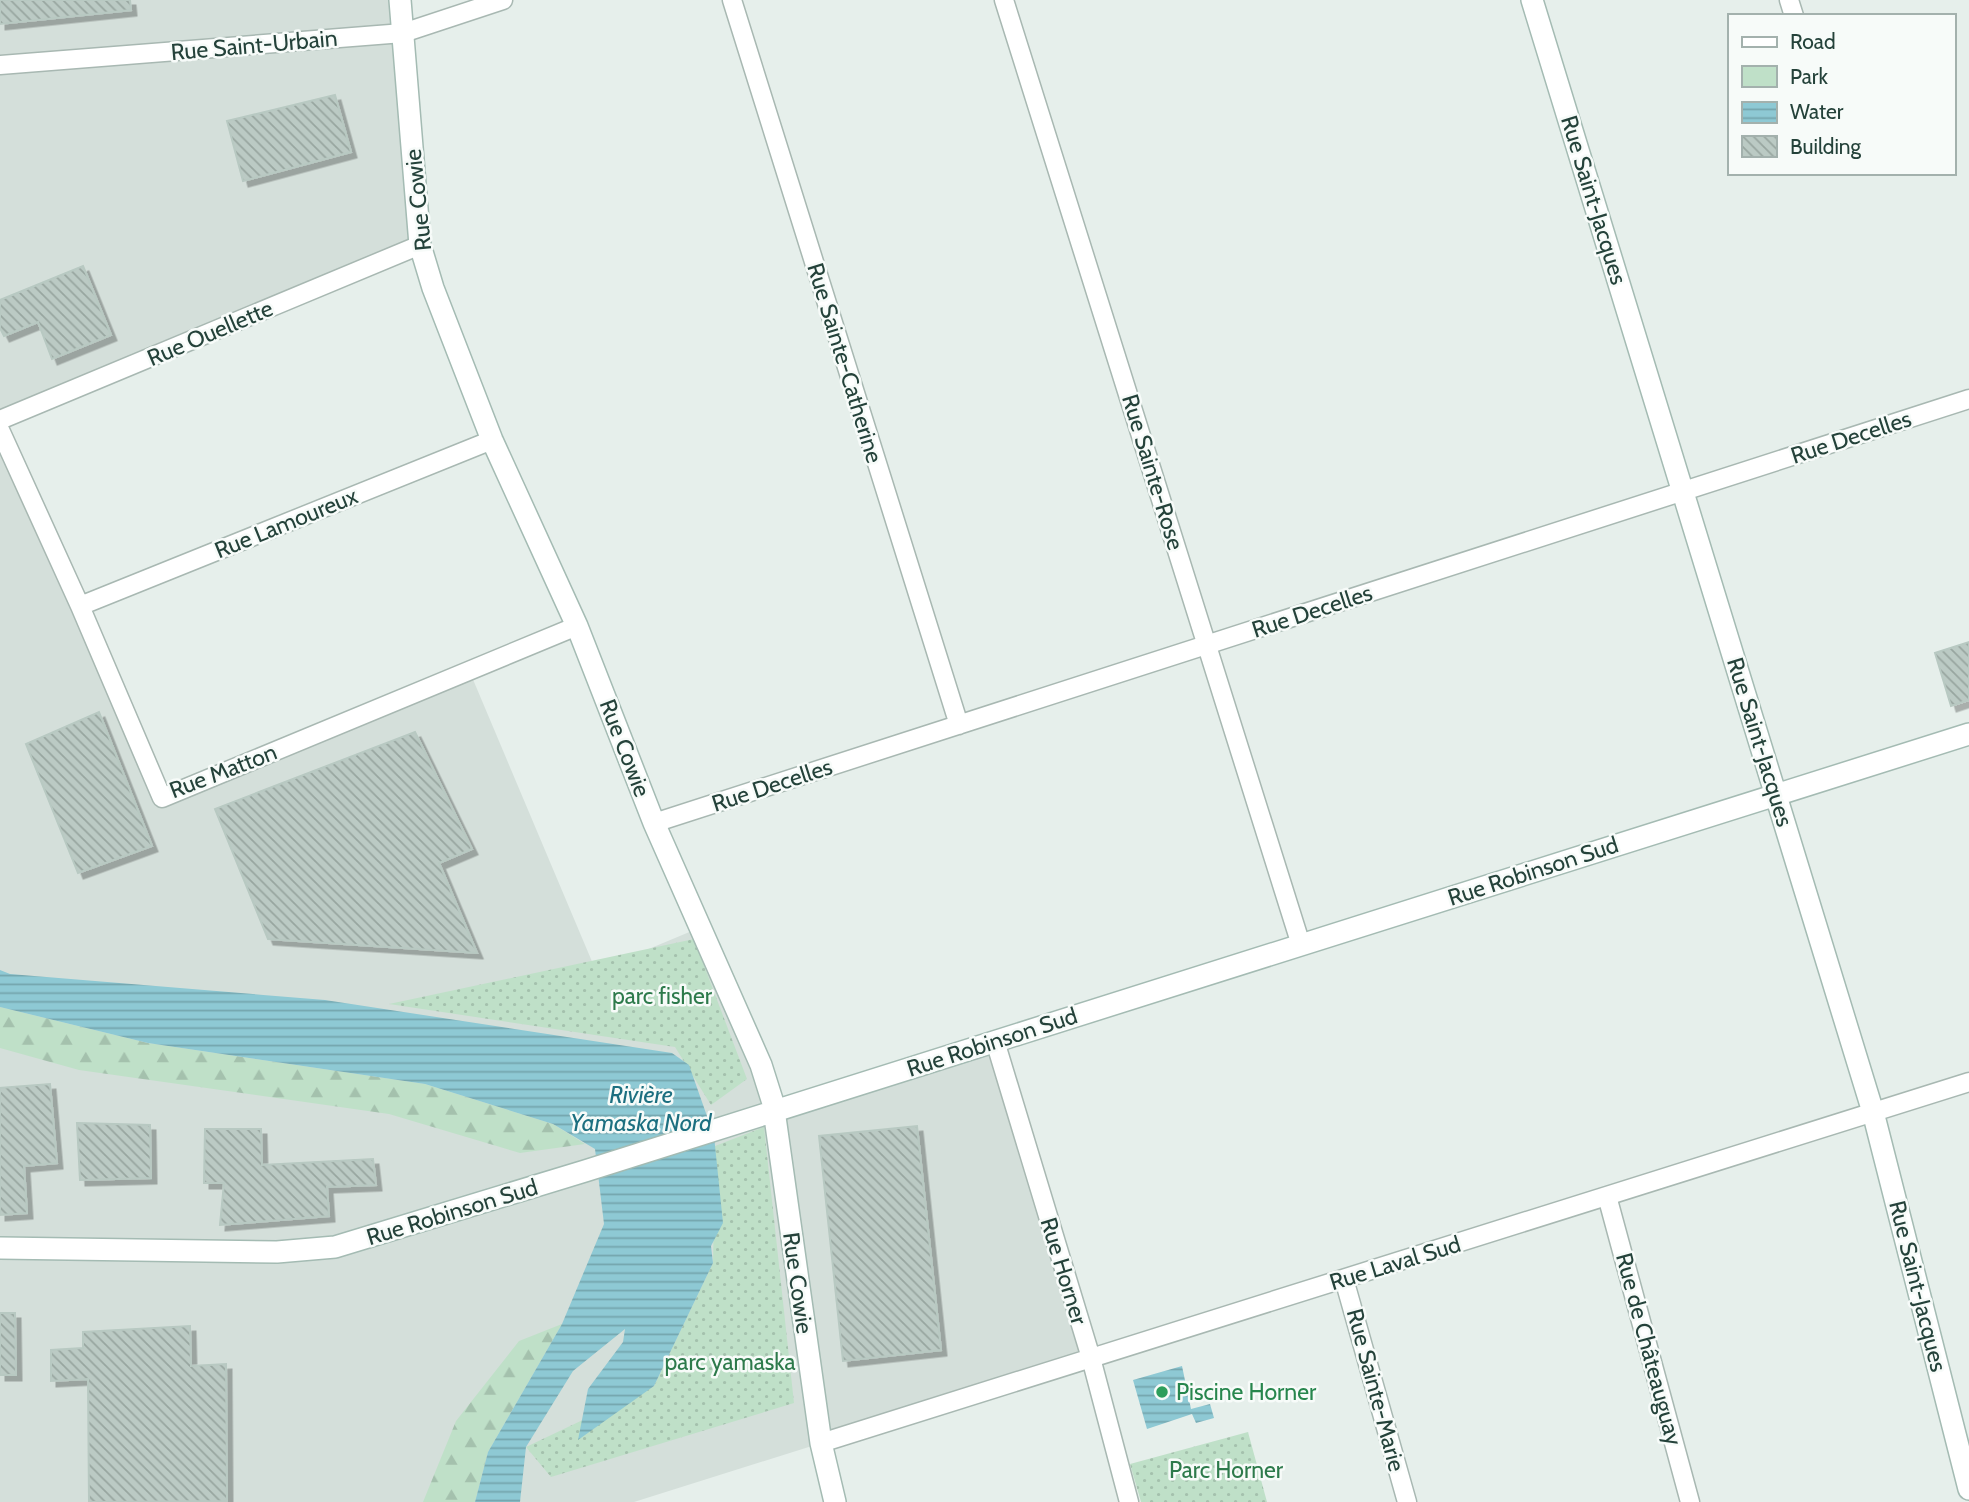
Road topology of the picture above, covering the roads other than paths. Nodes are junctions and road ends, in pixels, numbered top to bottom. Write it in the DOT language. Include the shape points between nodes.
graph roads {
  1 [pos="400,0"];
  2 [pos="503,0"];
  3 [pos="732,0"];
  4 [pos="1004,0"];
  5 [pos="1532,0"];
  6 [pos="403,33"];
  7 [pos="0,65"];
  8 [pos="420,245"];
  9 [pos="1969,399"];
  10 [pos="0,420"];
  11 [pos="0,430"];
  12 [pos="492,440"];
  13 [pos="1684,491"];
  14 [pos="80,606"];
  15 [pos="577,626"];
  16 [pos="1207,645"];
  17 [pos="959,725"];
  18 [pos="1969,734"];
  19 [pos="1776,794"];
  20 [pos="654,823"];
  21 [pos="1301,945"];
  22 [pos="995,1041"];
  23 [pos="1969,1082"];
  24 [pos="1873,1112"];
  25 [pos="765,1114"];
  26 [pos="1608,1196"];
  27 [pos="0,1248"];
  28 [pos="1344,1279"];
  29 [pos="1091,1358"];
  30 [pos="821,1443"];
  31 [pos="1969,1489"];
  32 [pos="835,1502"];
  33 [pos="1129,1502"];
  34 [pos="1407,1502"];
  35 [pos="1690,1502"];
  1 -- 6 [label="street, Rue Cowie"];
  2 -- 6 [label="street, Rue Saint-Urbain"];
  3 -- 17 [label="street, Rue Sainte-Catherine"];
  4 -- 16 [label="street, Rue Sainte-Rose"];
  5 -- 13 [label="street, Rue Saint-Jacques"];
  6 -- 7 [label="street, Rue Saint-Urbain"];
  6 -- 8 [label="street, Rue Cowie"];
  8 -- 10 [label="street, Rue Ouellette"];
  8 -- 12 [label="street, Rue Cowie"];
  9 -- 13 [label="street, Rue Decelles"];
  11 -- 14 [label="street, Rue Matton"];
  12 -- 14 [label="street, Rue Lamoureux"];
  12 -- 15 [label="street, Rue Cowie"];
  13 -- 16 [label="street, Rue Decelles"];
  13 -- 19 [label="street, Rue Saint-Jacques"];
  14 -- 15 [label="street, Rue Matton" via="162,798"];
  15 -- 20 [label="street, Rue Cowie"];
  16 -- 17 [label="street, Rue Decelles"];
  16 -- 21 [label="street, Rue Sainte-Rose"];
  17 -- 20 [label="street, Rue Decelles"];
  18 -- 19 [label="street, Rue Robinson Sud"];
  19 -- 21 [label="street, Rue Robinson Sud"];
  19 -- 24 [label="street, Rue Saint-Jacques"];
  20 -- 25 [label="street, Rue Cowie" via="761,1065"];
  21 -- 22 [label="street, Rue Robinson Sud"];
  22 -- 25 [label="street, Rue Robinson Sud"];
  22 -- 29 [label="street, Rue Horner"];
  23 -- 24 [label="street, Rue Laval Sud"];
  24 -- 26 [label="street, Rue Laval Sud"];
  24 -- 31 [label="street, Rue Saint-Jacques"];
  25 -- 27 [label="street, Rue Robinson Sud" via="335,1247 277,1252"];
  25 -- 30 [label="street, Rue Cowie"];
  26 -- 28 [label="street, Rue Laval Sud"];
  26 -- 35 [label="street, Rue de Châteauguay"];
  28 -- 29 [label="street, Rue Laval Sud"];
  28 -- 34 [label="street, Rue Sainte-Marie"];
  29 -- 30 [label="street, Rue Laval Sud"];
  29 -- 33 [label="street, Rue Horner"];
  30 -- 32 [label="street, Rue Cowie"];
}
